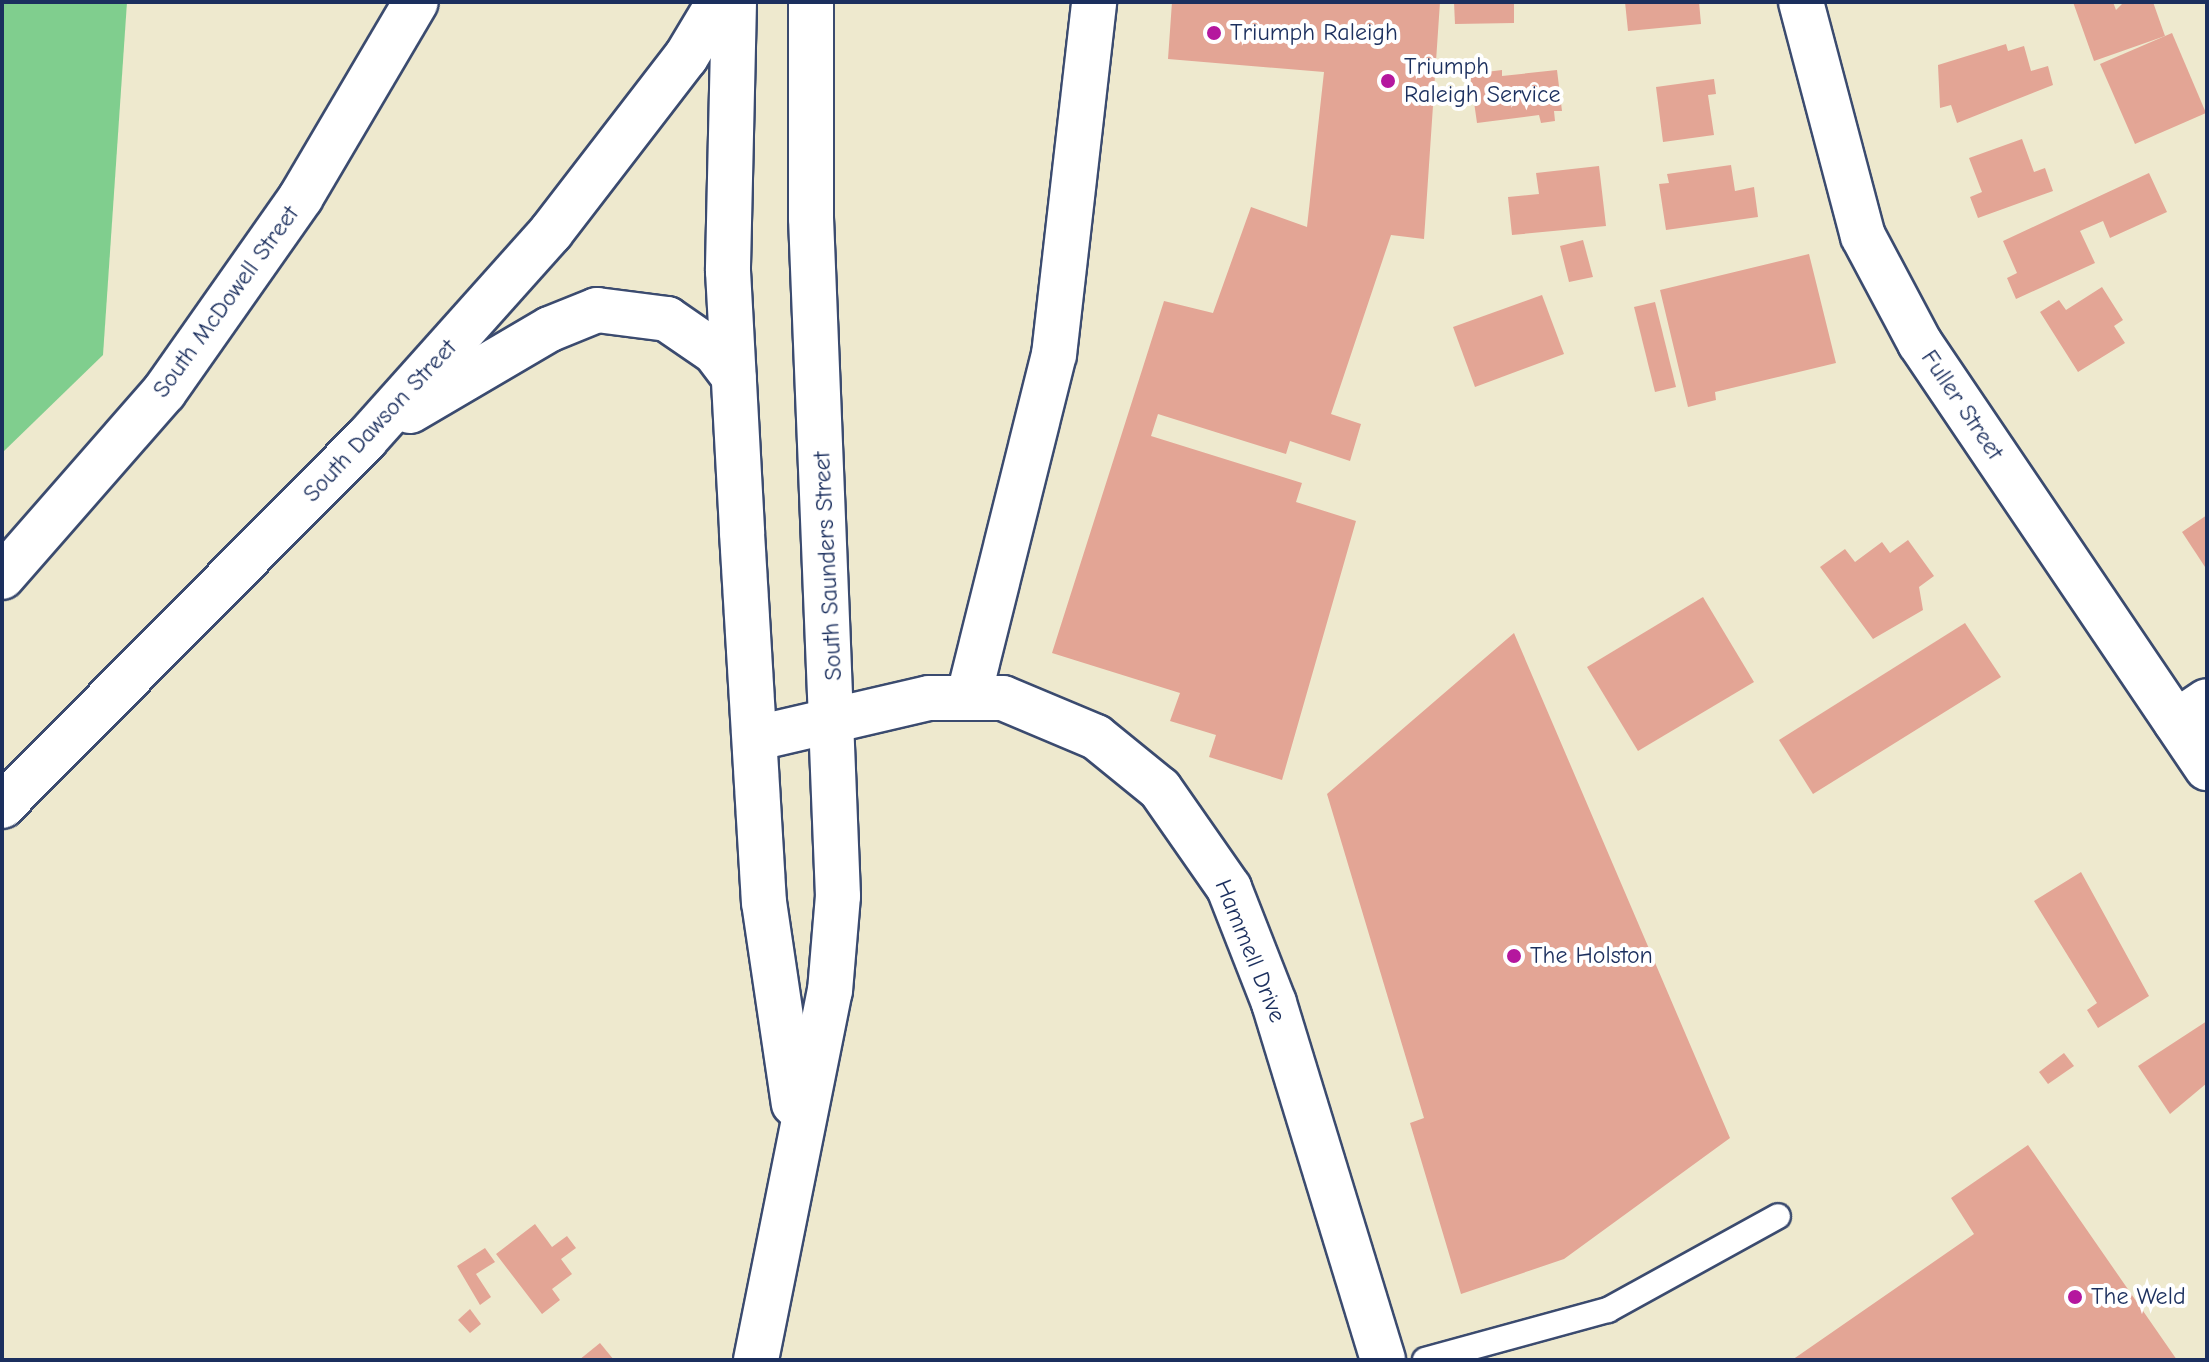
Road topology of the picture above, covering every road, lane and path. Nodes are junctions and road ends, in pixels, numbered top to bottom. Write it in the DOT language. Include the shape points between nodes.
graph roads {
  1 [pos="416,2"];
  2 [pos="719,2"];
  3 [pos="734,2"];
  4 [pos="811,2"];
  5 [pos="1094,2"];
  6 [pos="1801,2"];
  7 [pos="734,377"];
  8 [pos="366,439"];
  9 [pos="2,577"];
  10 [pos="969,695"];
  11 [pos="2191,712"];
  12 [pos="836,721"];
  13 [pos="757,738"];
  14 [pos="2207,768"];
  15 [pos="2,806"];
  16 [pos="798,1126"];
  17 [pos="1778,1216"];
  18 [pos="756,1360"];
  19 [pos="1383,1360"];
  20 [pos="1425,1360"];
  1 -- 9 [label="main road, South McDowell Street" via="301,197 164,392"];
  2 -- 8 [label="main road, South Dawson Street" via="686,57 551,232"];
  3 -- 7 [label="main road, South Saunders Street"];
  4 -- 12 [label="main road, South Saunders Street" via="811,218"];
  5 -- 10 [label="main road" via="1054,355"];
  6 -- 11 [label="main road, Fuller Street" via="1863,236 1920,343"];
  7 -- 8 [label="main road" via="715,352 667,319 597,310 550,329"];
  7 -- 13 [label="main road, South Saunders Street"];
  8 -- 15 [label="main road, South Dawson Street"];
  10 -- 12 [label="main road, Hammell Drive"];
  10 -- 19 [label="main road, Hammell Drive" via="1003,698 1096,737 1160,789 1197,835 1229,888 1274,1003"];
  11 -- 14 [label="main road, Fuller Street"];
  12 -- 13 [label="main road, Hammell Drive"];
  12 -- 16 [label="main road, South Saunders Street" via="838,896 830,991"];
  13 -- 16 [label="main road, South Saunders Street" via="764,902"];
  16 -- 18 [label="main road, South Saunders Street"];
  17 -- 20 [label="lane" via="1608,1310"];
}
